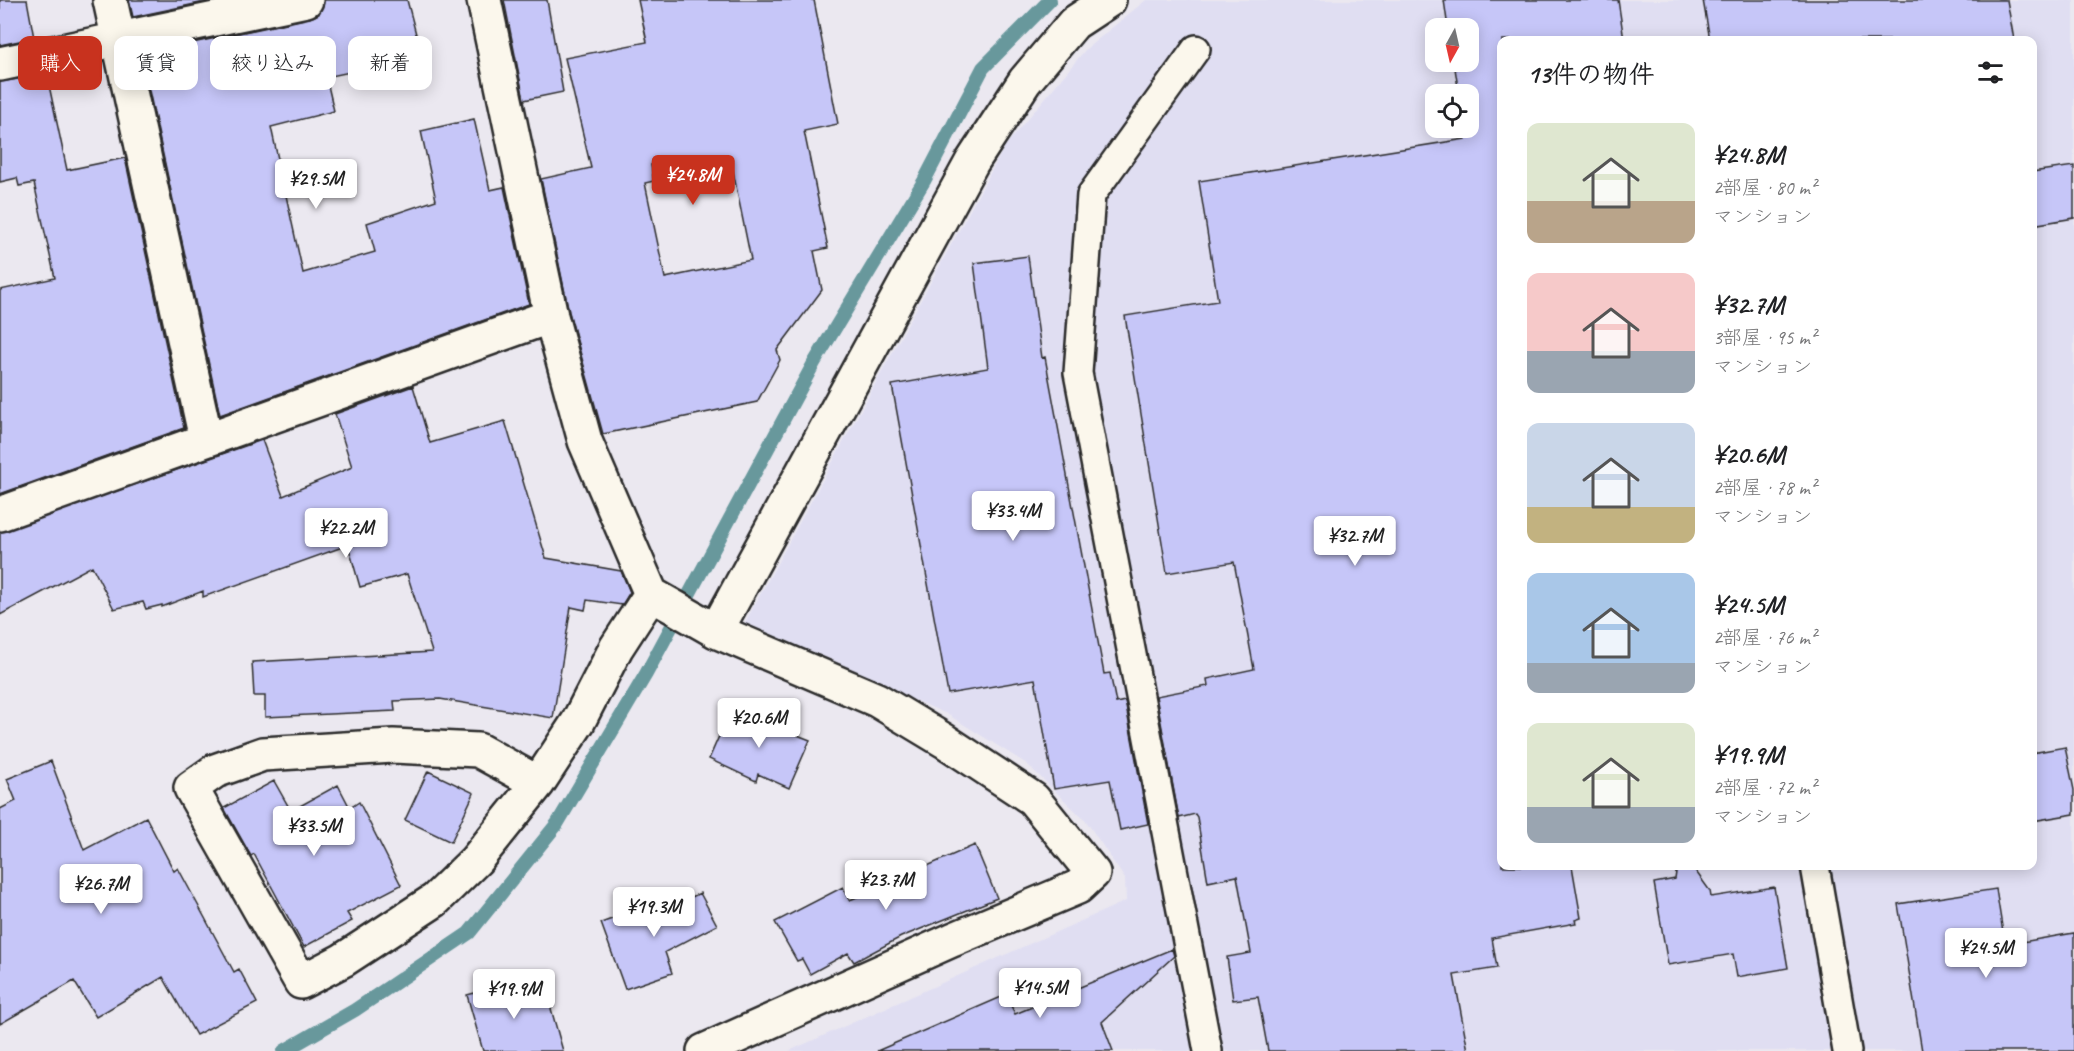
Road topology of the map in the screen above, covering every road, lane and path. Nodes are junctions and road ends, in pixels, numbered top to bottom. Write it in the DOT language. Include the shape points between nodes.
graph roads {
  1 [pos="110,0"];
  2 [pos="306,0"];
  3 [pos="484,0"];
  4 [pos="1109,0"];
  5 [pos="117,36"];
  6 [pos="137,36"];
  7 [pos="114,41"];
  8 [pos="1196,49"];
  9 [pos="0,64"];
  10 [pos="129,90"];
  11 [pos="551,316"];
  12 [pos="206,439"];
  13 [pos="0,514"];
  14 [pos="651,594"];
  15 [pos="717,631"];
  16 [pos="538,783"];
  17 [pos="1816,870"];
  18 [pos="1205,1049"];
  19 [pos="704,1051"];
  20 [pos="1847,1051"];
  1 -- 5 [label="street"];
  2 -- 6 [label="street"];
  3 -- 11 [label="street"];
  4 -- 15 [label="street" via="1074,23 1025,81 972,162"];
  7 -- 9 [label="street"];
  8 -- 18 [label="lane" via="1091,195 1078,373"];
  10 -- 12 [label="street"];
  11 -- 12 [label="street"];
  11 -- 14 [label="street" via="585,441"];
  12 -- 13 [label="street"];
  14 -- 15 [label="street"];
  14 -- 16 [label="street" via="616,648 578,722"];
  15 -- 19 [label="street" via="877,700 945,741 1033,799 1093,873 1078,887"];
  16 -- 16 [label="street" via="478,750 393,746 263,754 215,771 192,788 301,982 343,960 435,900 476,860"];
  17 -- 20 [label="lane"];
}
